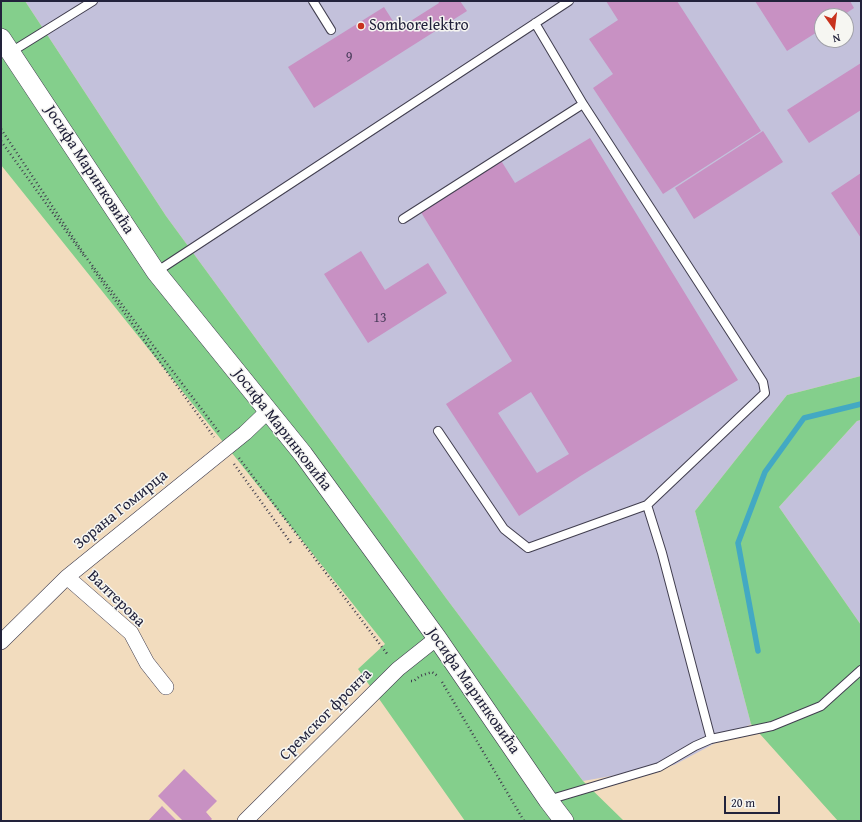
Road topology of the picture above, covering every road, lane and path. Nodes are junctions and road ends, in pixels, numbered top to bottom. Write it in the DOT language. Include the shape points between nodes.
graph roads {
  1 [pos="93,1"];
  2 [pos="313,1"];
  3 [pos="569,1"];
  4 [pos="535,23"];
  5 [pos="331,30"];
  6 [pos="4,42"];
  7 [pos="583,104"];
  8 [pos="1,129"];
  9 [pos="1,141"];
  10 [pos="403,219"];
  11 [pos="156,272"];
  12 [pos="268,411"];
  13 [pos="438,431"];
  14 [pos="226,448"];
  15 [pos="647,505"];
  16 [pos="291,543"];
  17 [pos="67,577"];
  18 [pos="436,638"];
  19 [pos="1,642"];
  20 [pos="398,669"];
  21 [pos="861,670"];
  22 [pos="166,688"];
  23 [pos="711,739"];
  24 [pos="548,800"];
  25 [pos="244,821"];
  26 [pos="524,821"];
  27 [pos="564,821"];
  1 -- 6 [label="lane"];
  2 -- 5 [label="lane"];
  3 -- 4 [label="lane"];
  4 -- 7 [label="lane"];
  4 -- 11 [label="lane"];
  6 -- 11 [label="street, Јосифа Маринковића"];
  7 -- 10 [label="lane"];
  7 -- 15 [label="lane" via="763,382 764,393"];
  8 -- 14 [label="path" via="88,260"];
  9 -- 14 [label="path"];
  11 -- 12 [label="street, Јосифа Маринковића"];
  12 -- 14 [label="street, Зорана Гомирца"];
  12 -- 18 [label="street, Јосифа Маринковића" via="303,454"];
  13 -- 15 [label="lane" via="504,529 528,548"];
  14 -- 16 [label="path"];
  14 -- 17 [label="street, Зорана Гомирца"];
  14 -- 20 [label="path"];
  15 -- 23 [label="lane"];
  17 -- 19 [label="street, Зорана Гомирца"];
  17 -- 22 [label="street, Валтерова" via="131,633 147,663"];
  18 -- 20 [label="street, Сремског фронта"];
  18 -- 24 [label="street, Јосифа Маринковића"];
  20 -- 25 [label="street, Сремског фронта"];
  20 -- 26 [label="path" via="406,679 414,681 432,672 438,676"];
  21 -- 23 [label="lane" via="822,706 772,726"];
  23 -- 24 [label="lane" via="659,768"];
  24 -- 27 [label="street, Јосифа Маринковића"];
}
